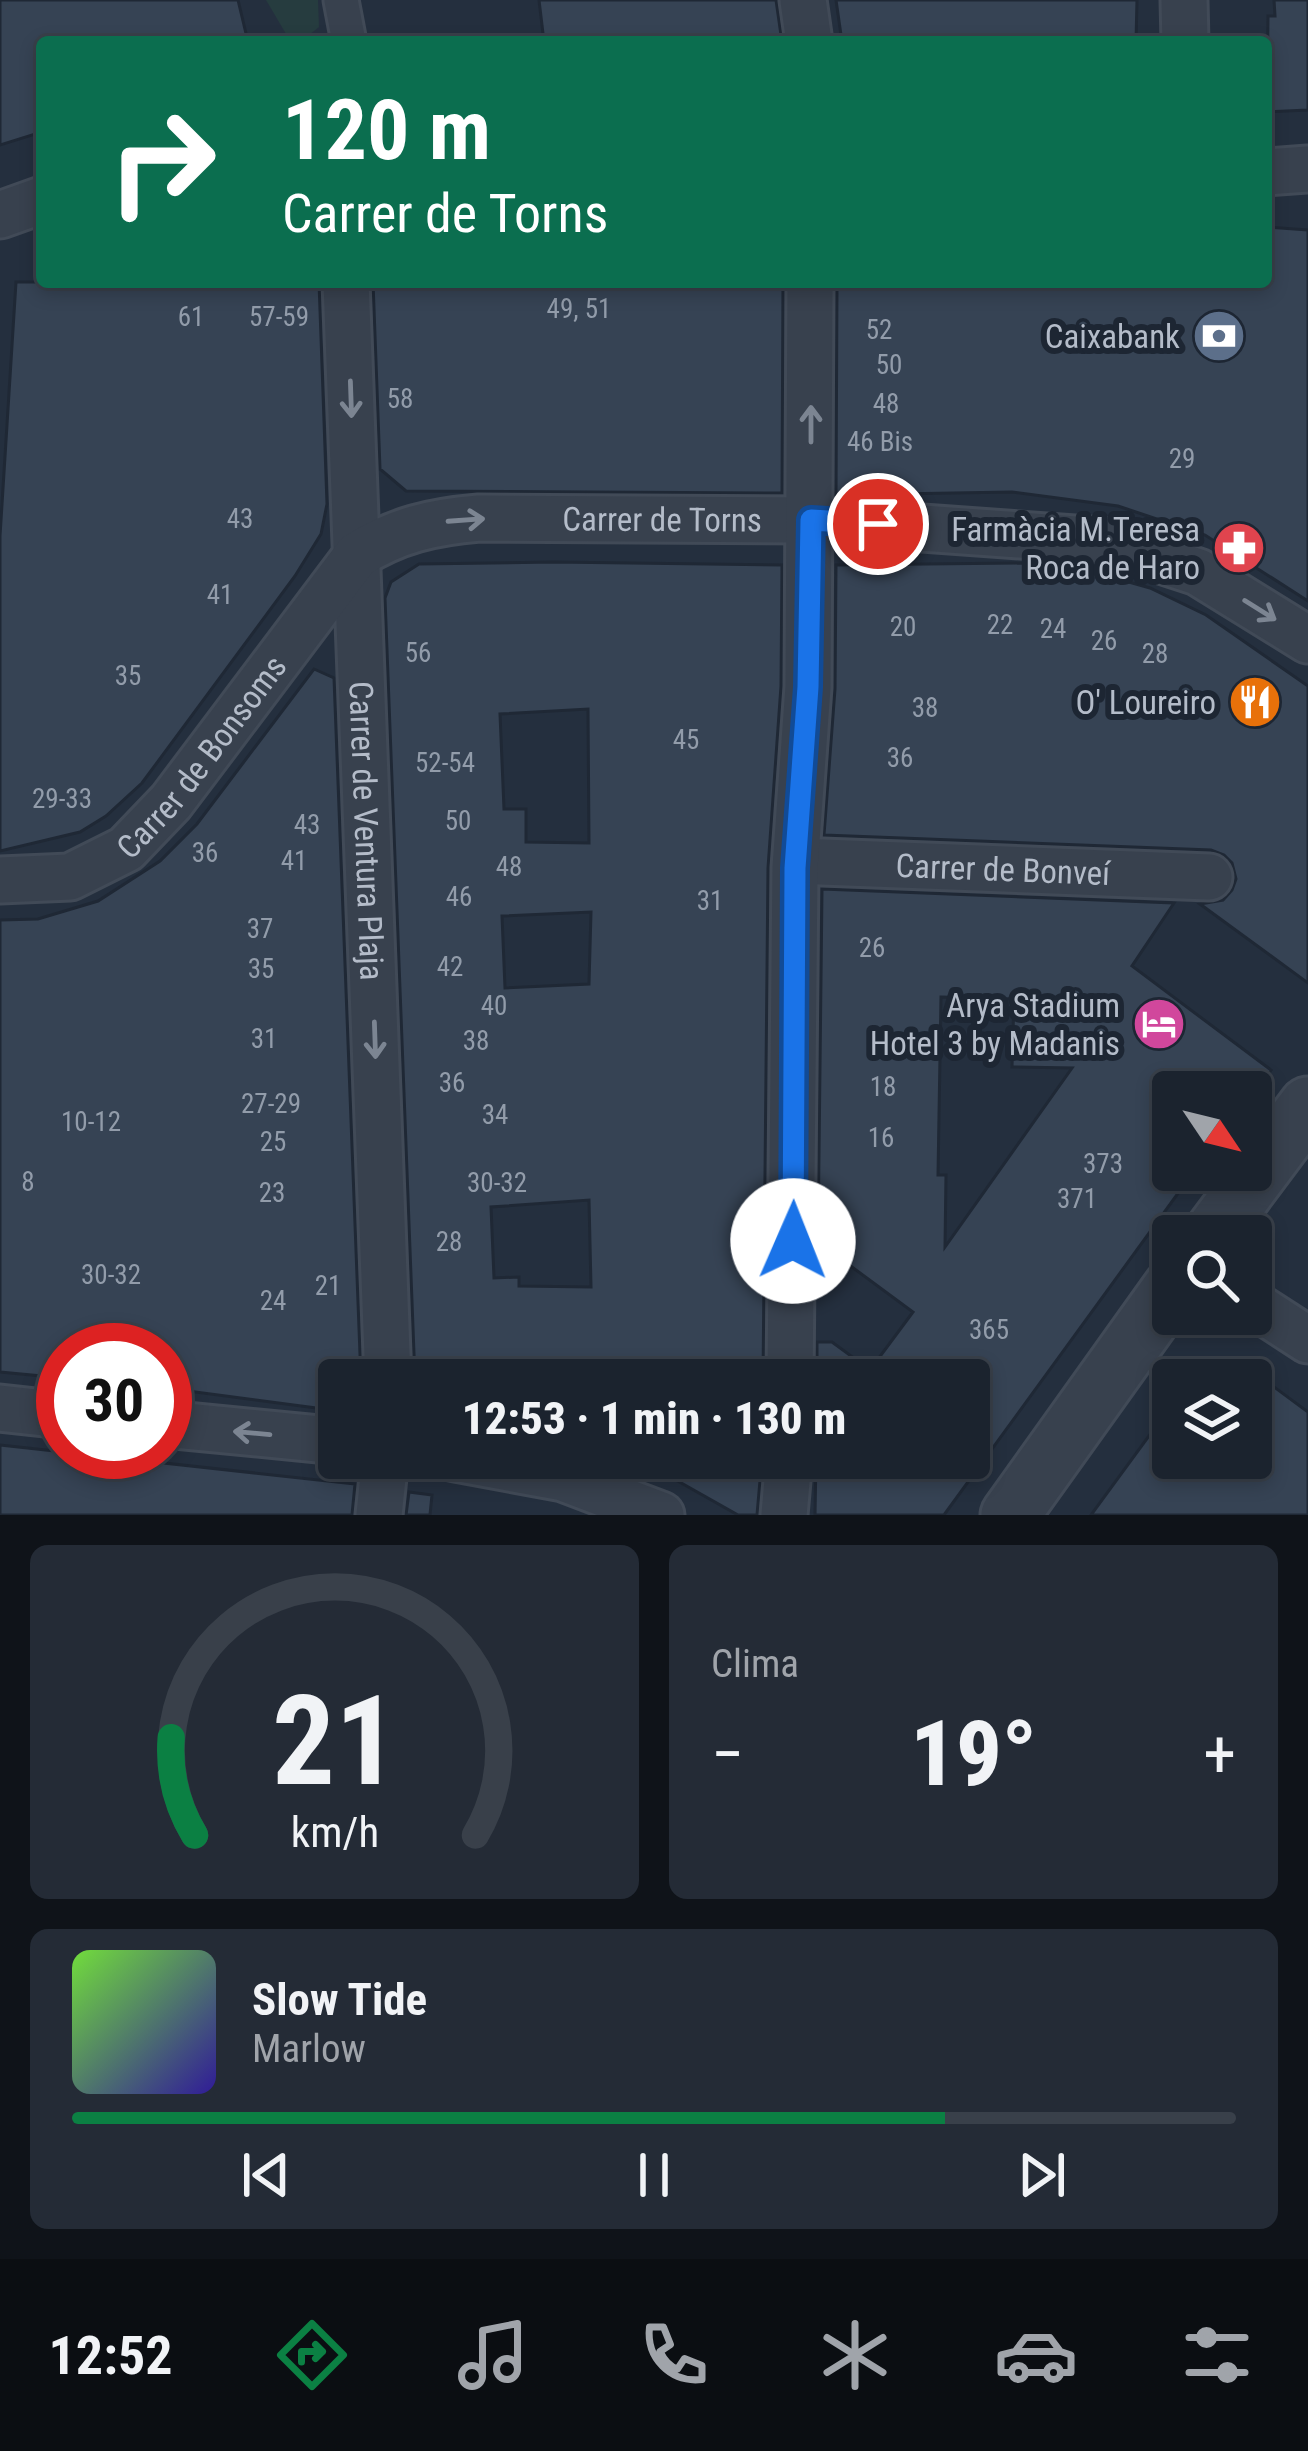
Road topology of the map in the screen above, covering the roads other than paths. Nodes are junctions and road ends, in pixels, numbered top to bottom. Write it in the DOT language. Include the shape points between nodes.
graph roads {
  1 [pos="341,0"];
  2 [pos="803,0"];
  3 [pos="1184,0"];
  4 [pos="348,36"];
  5 [pos="808,36"];
  6 [pos="1185,36"];
  7 [pos="1308,169"];
  8 [pos="1272,172"];
  9 [pos="36,202"];
  10 [pos="0,215"];
  11 [pos="346,288"];
  12 [pos="810,288"];
  13 [pos="811,520"];
  14 [pos="357,555"];
  15 [pos="1308,640"];
  16 [pos="796,861"];
  17 [pos="1210,877"];
  18 [pos="0,880"];
  19 [pos="1308,1106"];
  20 [pos="1227,1215"];
  21 [pos="1152,1316"];
  22 [pos="1272,1317"];
  23 [pos="1308,1340"];
  24 [pos="387,1359"];
  25 [pos="790,1359"];
  26 [pos="0,1408"];
  27 [pos="36,1411"];
  28 [pos="192,1427"];
  29 [pos="318,1439"];
  30 [pos="383,1479"];
  31 [pos="566,1479"];
  32 [pos="787,1479"];
  33 [pos="379,1515"];
  34 [pos="661,1515"];
  35 [pos="784,1515"];
  36 [pos="1010,1515"];
  1 -- 4 [label="street"];
  2 -- 5 [label="street"];
  3 -- 6 [label="street"];
  7 -- 8 [label="street"];
  9 -- 10 [label="street"];
  11 -- 14 [label="street, Carrer de Ventura Plaja, one-way"];
  13 -- 12 [label="street, one-way"];
  14 -- 13 [label="street, Carrer de Torns, one-way" via="426,523 479,518"];
  13 -- 15 [label="street, Carrer de Torns, one-way" via="1103,541 1198,572"];
  13 -- 16 [label="street"];
  14 -- 18 [label="street, Carrer de Bonsoms" via="171,802 126,849 70,877"];
  14 -- 24 [label="street, Carrer de Ventura Plaja, one-way"];
  16 -- 17 [label="street, Carrer de Bonveí"];
  16 -- 25 [label="street"];
  19 -- 20 [label="street"];
  21 -- 36 [label="street"];
  22 -- 23 [label="street"];
  26 -- 27 [label="street"];
  29 -- 28 [label="street, one-way"];
  30 -- 33 [label="street"];
  31 -- 34 [label="street"];
  32 -- 35 [label="street"];
}
